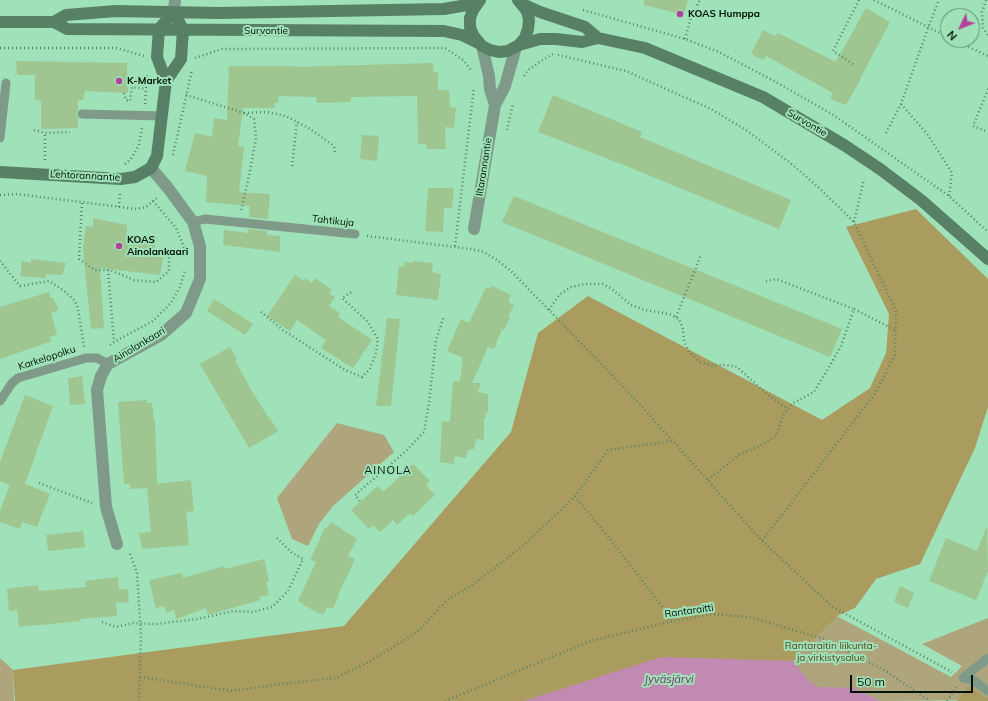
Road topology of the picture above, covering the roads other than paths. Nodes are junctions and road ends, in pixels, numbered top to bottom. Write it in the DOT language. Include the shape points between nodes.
graph roads {
  1 [pos="479,1"];
  2 [pos="520,2"];
  3 [pos="174,6"];
  4 [pos="0,22"];
  5 [pos="54,22"];
  6 [pos="159,30"];
  7 [pos="183,30"];
  8 [pos="598,38"];
  9 [pos="480,44"];
  10 [pos="517,46"];
  11 [pos="166,80"];
  12 [pos="6,83"];
  13 [pos="495,105"];
  14 [pos="82,114"];
  15 [pos="162,116"];
  16 [pos="0,138"];
  17 [pos="151,168"];
  18 [pos="0,172"];
  19 [pos="193,222"];
  20 [pos="474,229"];
  21 [pos="355,234"];
  22 [pos="988,259"];
  23 [pos="108,364"];
  24 [pos="0,400"];
  25 [pos="117,544"];
  26 [pos="988,658"];
  27 [pos="988,691"];
  1 -- 3 [label="main road, Survontie" via="444,9 219,13"];
  1 -- 9 [label="main road" via="470,18 470,27"];
  2 -- 8 [label="main road, Survontie" via="540,12 585,27"];
  2 -- 10 [label="main road" via="529,20 525,38"];
  3 -- 5 [label="main road, Survontie" via="66,15"];
  3 -- 6 [label="main road"];
  3 -- 7 [label="main road"];
  4 -- 5 [label="main road, Survontie"];
  5 -- 6 [label="main road, Survontie" via="67,28"];
  6 -- 7 [label="main road, Survontie"];
  6 -- 11 [label="main road" via="157,57"];
  7 -- 9 [label="main road, Survontie" via="444,31 462,35"];
  7 -- 11 [label="main road" via="181,59"];
  8 -- 10 [label="main road, Survontie" via="582,42 540,40"];
  8 -- 22 [label="main road, Survontie" via="645,48 763,97 844,144 880,169 921,200"];
  9 -- 10 [label="main road, Survontie" via="499,52"];
  9 -- 13 [label="street, Iltarannantie"];
  10 -- 13 [label="street, Iltarannantie" via="505,86"];
  11 -- 15 [label="main road"];
  12 -- 16 [label="lane"];
  13 -- 20 [label="street, Iltarannantie"];
  14 -- 15 [label="lane"];
  15 -- 17 [label="main road" via="157,156"];
  17 -- 18 [label="main road, Lehtorannantie" via="136,177 120,179"];
  17 -- 19 [label="street, Ainolankaari"];
  19 -- 21 [label="lane, Tahtikuja" via="205,219"];
  19 -- 23 [label="street, Ainolankaari" via="200,246 200,279 186,313 160,335"];
  23 -- 24 [label="lane, Karkelopolku" via="97,358 86,358 18,378"];
  23 -- 25 [label="street, Ainolankaari" via="101,376 98,390 106,507"];
  26 -- 27 [label="lane" via="963,678 973,680"];
}
